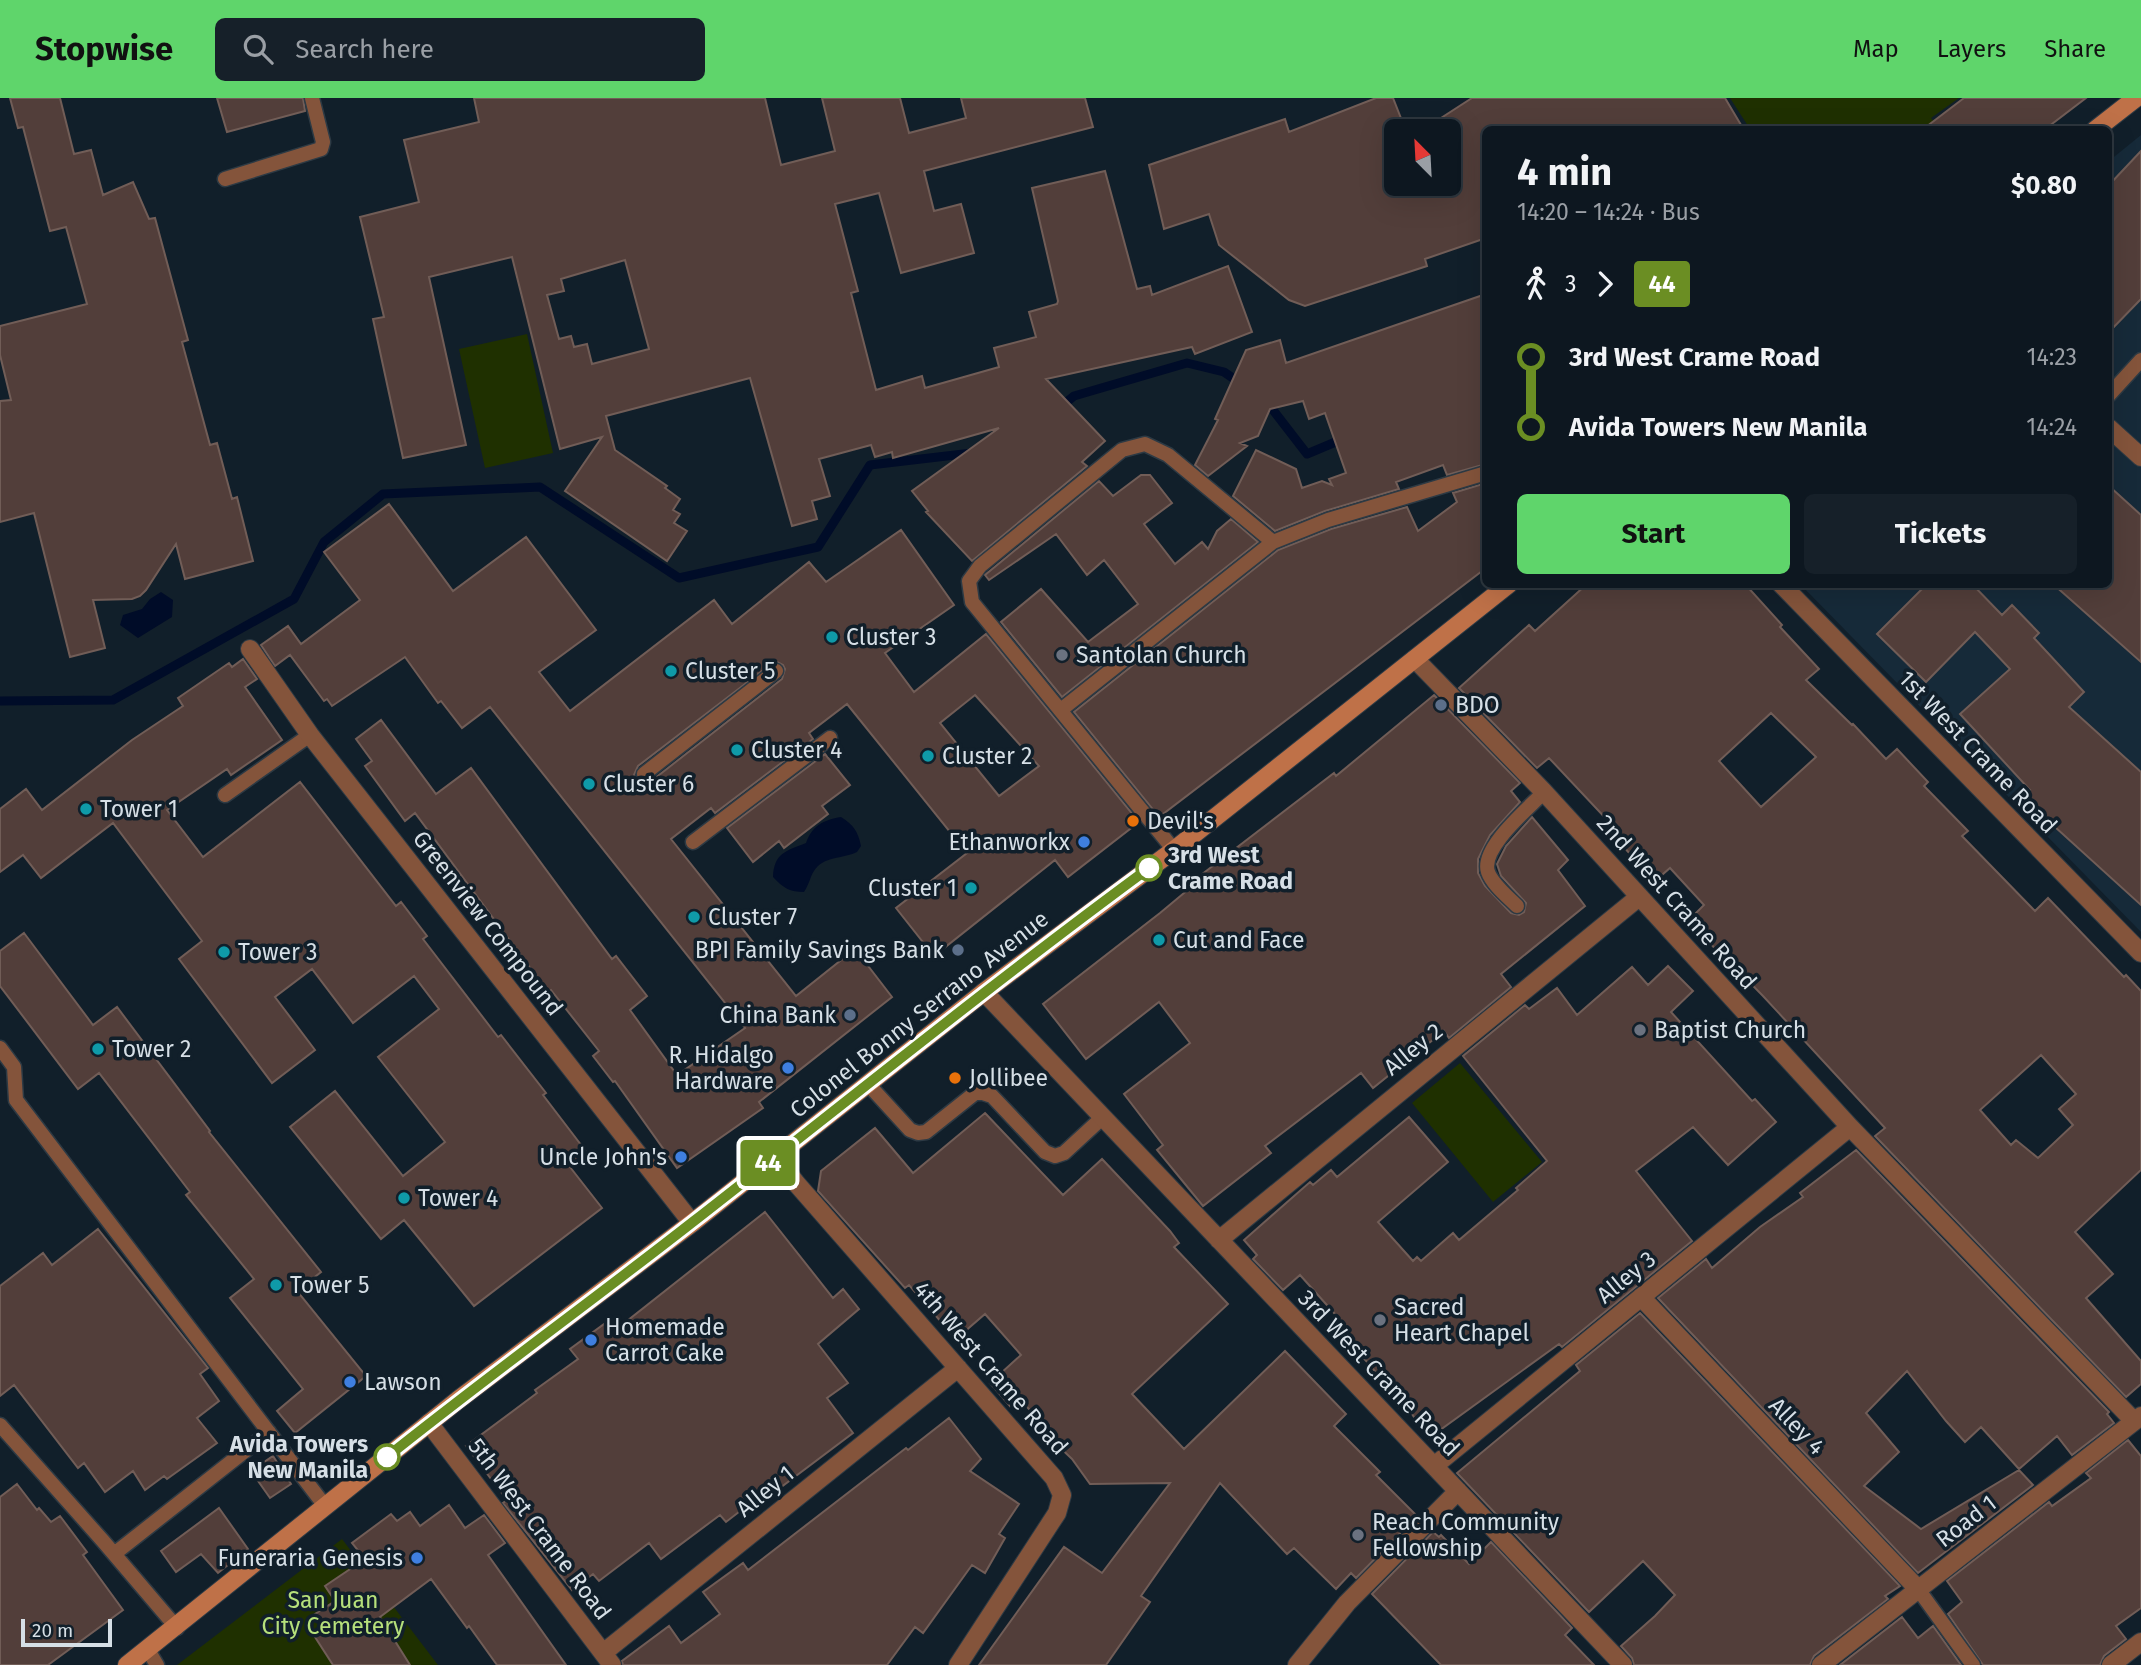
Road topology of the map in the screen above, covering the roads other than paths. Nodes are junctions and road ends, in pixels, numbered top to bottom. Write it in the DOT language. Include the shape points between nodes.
graph roads {
  1 [pos="312,98"];
  2 [pos="2136,98"];
  3 [pos="2100,126"];
  4 [pos="225,179"];
  5 [pos="2141,360"];
  6 [pos="2112,392"];
  7 [pos="2112,431"];
  8 [pos="2141,457"];
  9 [pos="1482,474"];
  10 [pos="1273,542"];
  11 [pos="1504,588"];
  12 [pos="1785,588"];
  13 [pos="250,649"];
  14 [pos="1415,659"];
  15 [pos="776,671"];
  16 [pos="1062,709"];
  17 [pos="310,735"];
  18 [pos="830,738"];
  19 [pos="644,774"];
  20 [pos="1544,792"];
  21 [pos="225,795"];
  22 [pos="693,842"];
  23 [pos="1174,850"];
  24 [pos="1639,897"];
  25 [pos="1517,906"];
  26 [pos="2141,953"];
  27 [pos="984,992"];
  28 [pos="0,1048"];
  29 [pos="868,1084"];
  30 [pos="1103,1117"];
  31 [pos="1850,1127"];
  32 [pos="776,1157"];
  33 [pos="692,1223"];
  34 [pos="1219,1240"];
  35 [pos="1641,1297"];
  36 [pos="958,1368"];
  37 [pos="2138,1418"];
  38 [pos="429,1423"];
  39 [pos="0,1425"];
  40 [pos="269,1432"];
  41 [pos="1434,1466"];
  42 [pos="1458,1491"];
  43 [pos="325,1506"];
  44 [pos="114,1554"];
  45 [pos="1918,1589"];
  46 [pos="177,1628"];
  47 [pos="2141,1642"];
  48 [pos="152,1657"];
  49 [pos="607,1659"];
  50 [pos="127,1665"];
  51 [pos="958,1665"];
  52 [pos="1297,1665"];
  53 [pos="1623,1665"];
  54 [pos="1821,1665"];
  55 [pos="1973,1665"];
  56 [pos="2111,1665"];
  1 -- 4 [label="lane" via="321,149"];
  2 -- 3 [label="main road"];
  5 -- 6 [label="lane"];
  7 -- 8 [label="street"];
  9 -- 10 [label="lane" via="1328,520"];
  10 -- 16 [label="lane"];
  10 -- 16 [label="lane" via="1168,456 1145,444 1122,450 980,566 970,580 972,602"];
  11 -- 14 [label="main road, Colonel Bonny Serrano Avenue"];
  12 -- 26 [label="street, 1st West Crame Road"];
  13 -- 17 [label="street, Greenview Compound"];
  14 -- 20 [label="street, 2nd West Crame Road"];
  14 -- 23 [label="main road, Colonel Bonny Serrano Avenue"];
  15 -- 19 [label="lane"];
  16 -- 23 [label="lane"];
  17 -- 21 [label="lane"];
  17 -- 33 [label="street, Greenview Compound"];
  18 -- 22 [label="lane"];
  20 -- 24 [label="street, 2nd West Crame Road"];
  20 -- 25 [label="lane" via="1494,844 1486,860 1488,874"];
  23 -- 27 [label="main road, Colonel Bonny Serrano Avenue"];
  24 -- 31 [label="street, 2nd West Crame Road"];
  24 -- 34 [label="street, Alley 2"];
  27 -- 29 [label="main road, Colonel Bonny Serrano Avenue"];
  27 -- 30 [label="street, 3rd West Crame Road"];
  28 -- 40 [label="lane" via="14,1067 16,1101"];
  29 -- 30 [label="lane" via="909,1130 918,1133 926,1132 975,1093 992,1096 1045,1152 1055,1156"];
  29 -- 32 [label="main road, Colonel Bonny Serrano Avenue"];
  30 -- 34 [label="street, 3rd West Crame Road"];
  31 -- 35 [label="street, Alley 3"];
  31 -- 37 [label="street, 2nd West Crame Road"];
  32 -- 33 [label="main road, Colonel Bonny Serrano Avenue"];
  32 -- 36 [label="street, 4th West Crame Road"];
  33 -- 38 [label="main road, Colonel Bonny Serrano Avenue"];
  34 -- 41 [label="street, 3rd West Crame Road"];
  35 -- 41 [label="street, Alley 3"];
  35 -- 45 [label="street, Alley 4"];
  36 -- 49 [label="street, Alley 1"];
  36 -- 51 [label="street, 4th West Crame Road" via="1054,1478 1062,1495 1057,1513"];
  37 -- 45 [label="street, Road 1"];
  38 -- 43 [label="main road, Colonel Bonny Serrano Avenue"];
  38 -- 49 [label="street, 5th West Crame Road"];
  39 -- 44 [label="lane"];
  40 -- 43 [label="lane"];
  40 -- 44 [label="lane"];
  41 -- 42 [label="street, 3rd West Crame Road"];
  42 -- 52 [label="street" via="1348,1603"];
  42 -- 53 [label="street, 3rd West Crame Road"];
  43 -- 46 [label="main road, Colonel Bonny Serrano Avenue"];
  44 -- 46 [label="lane"];
  45 -- 54 [label="street, Road 1"];
  45 -- 55 [label="lane"];
  46 -- 48 [label="main road, Colonel Bonny Serrano Avenue"];
  47 -- 56 [label="street"];
  48 -- 50 [label="main road, Colonel Bonny Serrano Avenue"];
}
